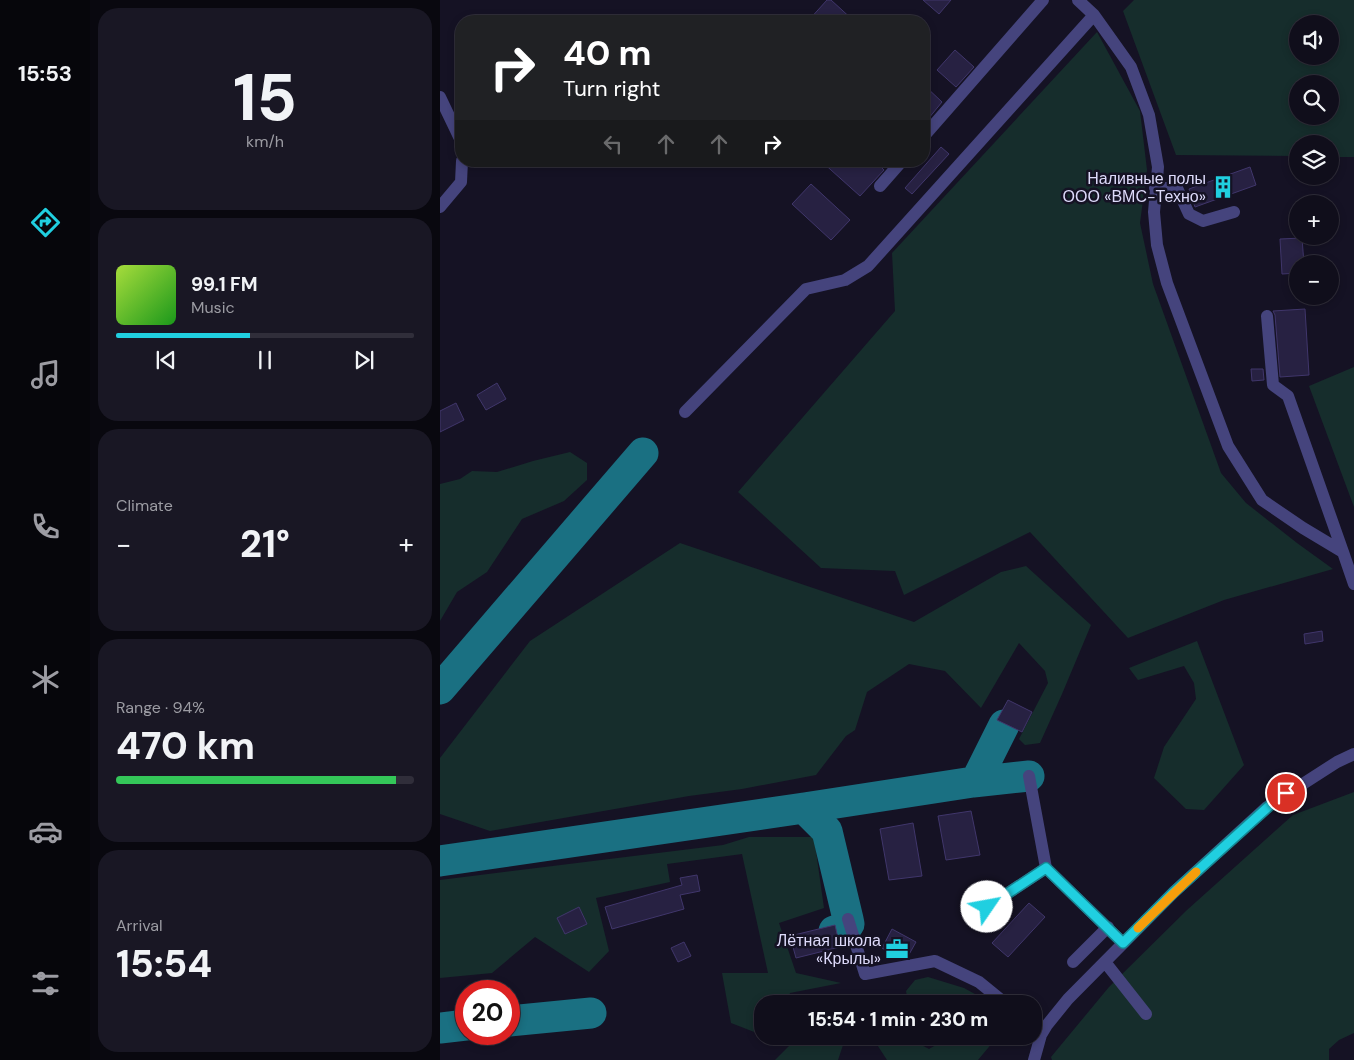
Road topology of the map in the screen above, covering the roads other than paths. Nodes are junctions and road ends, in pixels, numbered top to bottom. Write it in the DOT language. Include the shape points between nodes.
graph roads {
  1 [pos="1043,0"];
  2 [pos="1078,0"];
  3 [pos="1094,15"];
  4 [pos="440,97"];
  5 [pos="455,128"];
  6 [pos="930,129"];
  7 [pos="461,167"];
  8 [pos="897,167"];
  9 [pos="880,186"];
  10 [pos="1155,188"];
  11 [pos="440,207"];
  12 [pos="1234,212"];
  13 [pos="1268,316"];
  14 [pos="685,412"];
  15 [pos="1343,552"];
  16 [pos="1354,584"];
  17 [pos="1354,754"];
  18 [pos="1029,776"];
  19 [pos="1046,868"];
  20 [pos="972,917"];
  21 [pos="848,919"];
  22 [pos="1108,927"];
  23 [pos="1123,943"];
  24 [pos="1073,962"];
  25 [pos="1104,962"];
  26 [pos="995,995"];
  27 [pos="1146,1014"];
  28 [pos="1042,1028"];
  29 [pos="1036,1045"];
  30 [pos="1034,1060"];
  1 -- 6 [label="street"];
  2 -- 3 [label="street"];
  3 -- 10 [label="street" via="1131,68 1149,115 1158,167"];
  3 -- 14 [label="street" via="868,266 845,280 806,288"];
  4 -- 5 [label="street"];
  7 -- 11 [label="street" via="460,182"];
  8 -- 9 [label="street"];
  10 -- 12 [label="street" via="1177,188 1189,214 1202,221"];
  10 -- 15 [label="street" via="1157,245 1167,283 1228,446 1262,500"];
  13 -- 15 [label="street" via="1273,385 1288,396"];
  15 -- 16 [label="street"];
  17 -- 23 [label="street" via="1328,767 1268,807"];
  18 -- 19 [label="street"];
  19 -- 20 [label="street"];
  19 -- 22 [label="street"];
  21 -- 26 [label="street" via="865,974 935,961 980,982"];
  22 -- 23 [label="street"];
  22 -- 24 [label="street"];
  23 -- 25 [label="street"];
  25 -- 27 [label="street"];
  25 -- 28 [label="street"];
  29 -- 30 [label="street"];
}
